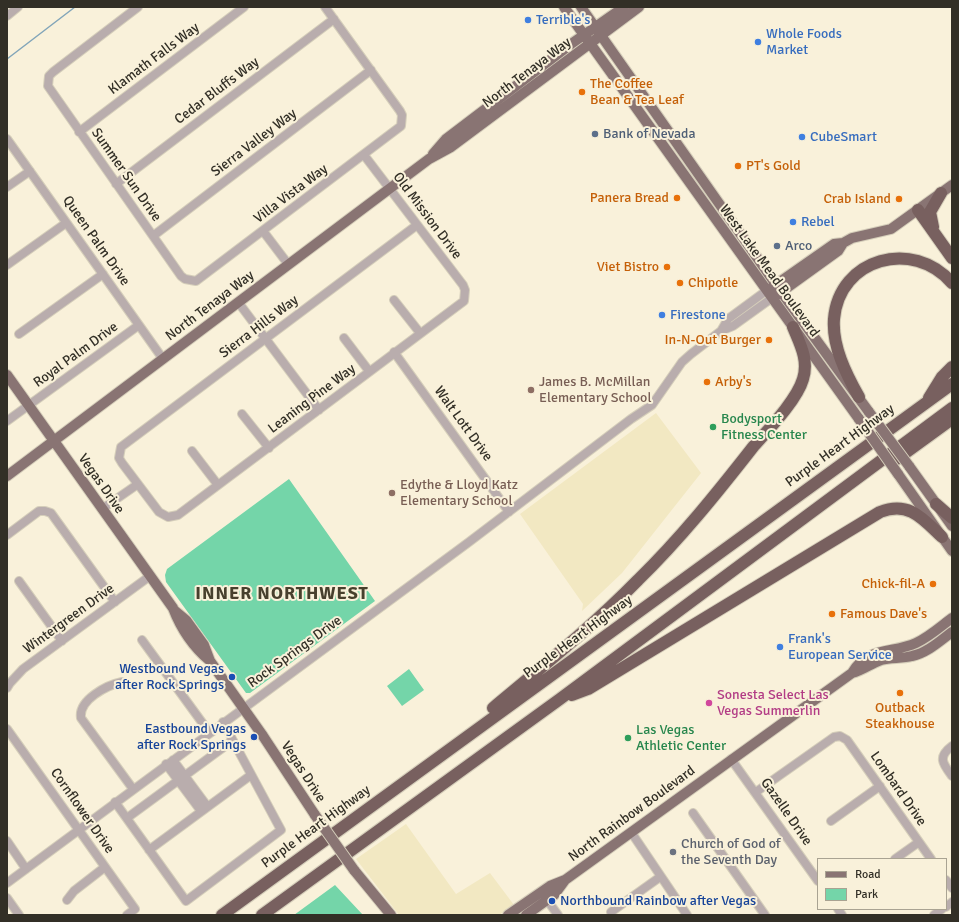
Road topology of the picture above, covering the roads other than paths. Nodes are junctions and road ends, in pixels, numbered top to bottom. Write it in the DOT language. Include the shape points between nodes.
graph roads {
  1 [pos="18,7"];
  2 [pos="138,7"];
  3 [pos="244,7"];
  4 [pos="325,7"];
  5 [pos="564,7"];
  6 [pos="581,7"];
  7 [pos="624,7"];
  8 [pos="639,7"];
  9 [pos="7,16"];
  10 [pos="334,19"];
  11 [pos="598,32"];
  12 [pos="587,40"];
  13 [pos="371,70"];
  14 [pos="628,97"];
  15 [pos="496,102"];
  16 [pos="463,126"];
  17 [pos="476,129"];
  18 [pos="79,132"];
  19 [pos="671,135"];
  20 [pos="7,139"];
  21 [pos="660,142"];
  22 [pos="451,147"];
  23 [pos="364,155"];
  24 [pos="429,159"];
  25 [pos="693,166"];
  26 [pos="30,171"];
  27 [pos="681,172"];
  28 [pos="116,184"];
  29 [pos="952,185"];
  30 [pos="7,188"];
  31 [pos="390,188"];
  32 [pos="941,193"];
  33 [pos="716,199"];
  34 [pos="706,207"];
  35 [pos="918,210"];
  36 [pos="66,222"];
  37 [pos="417,225"];
  38 [pos="933,230"];
  39 [pos="263,231"];
  40 [pos="153,236"];
  41 [pos="744,238"];
  42 [pos="952,258"];
  43 [pos="288,264"];
  44 [pos="7,265"];
  45 [pos="103,274"];
  46 [pos="189,281"];
  47 [pos="952,283"];
  48 [pos="780,289"];
  49 [pos="465,294"];
  50 [pos="769,294"];
  51 [pos="394,300"];
  52 [pos="238,302"];
  53 [pos="139,325"];
  54 [pos="793,327"];
  55 [pos="19,334"];
  56 [pos="420,334"];
  57 [pos="344,338"];
  58 [pos="265,339"];
  59 [pos="394,352"];
  60 [pos="163,359"];
  61 [pos="952,367"];
  62 [pos="369,371"];
  63 [pos="7,375"];
  64 [pos="952,384"];
  65 [pos="858,397"];
  66 [pos="925,404"];
  67 [pos="28,405"];
  68 [pos="952,408"];
  69 [pos="319,410"];
  70 [pos="242,414"];
  71 [pos="952,419"];
  72 [pos="7,421"];
  73 [pos="54,441"];
  74 [pos="269,448"];
  75 [pos="192,451"];
  76 [pos="7,476"];
  77 [pos="851,482"];
  78 [pos="138,484"];
  79 [pos="218,486"];
  80 [pos="936,504"];
  81 [pos="102,509"];
  82 [pos="509,512"];
  83 [pos="952,518"];
  84 [pos="952,526"];
  85 [pos="7,535"];
  86 [pos="942,537"];
  87 [pos="952,551"];
  88 [pos="150,576"];
  89 [pos="19,580"];
  90 [pos="115,602"];
  91 [pos="952,618"];
  92 [pos="952,632"];
  93 [pos="142,640"];
  94 [pos="62,641"];
  95 [pos="852,672"];
  96 [pos="122,682"];
  97 [pos="8,683"];
  98 [pos="560,699"];
  99 [pos="243,708"];
  100 [pos="223,722"];
  101 [pos="7,729"];
  102 [pos="209,732"];
  103 [pos="232,741"];
  104 [pos="952,746"];
  105 [pos="732,758"];
  106 [pos="169,762"];
  107 [pos="251,775"];
  108 [pos="952,776"];
  109 [pos="181,778"];
  110 [pos="880,786"];
  111 [pos="133,789"];
  112 [pos="756,792"];
  113 [pos="115,802"];
  114 [pos="373,804"];
  115 [pos="204,809"];
  116 [pos="693,813"];
  117 [pos="127,818"];
  118 [pos="831,821"];
  119 [pos="79,829"];
  120 [pos="631,832"];
  121 [pos="7,841"];
  122 [pos="919,842"];
  123 [pos="149,850"];
  124 [pos="896,858"];
  125 [pos="930,858"];
  126 [pos="105,867"];
  127 [pos="26,868"];
  128 [pos="660,877"];
  129 [pos="565,880"];
  130 [pos="817,880"];
  131 [pos="7,883"];
  132 [pos="7,898"];
  133 [pos="67,900"];
  134 [pos="547,900"];
  135 [pos="611,912"];
  136 [pos="19,915"];
  137 [pos="126,915"];
  138 [pos="222,915"];
  139 [pos="262,915"];
  140 [pos="391,915"];
  141 [pos="508,915"];
  142 [pos="526,915"];
  143 [pos="558,915"];
  144 [pos="687,915"];
  145 [pos="765,915"];
  1 -- 9 [label="street"];
  2 -- 18 [label="street, Summer Sun Drive" via="53,72 48,80 50,91"];
  3 -- 18 [label="street, Klamath Falls Way"];
  4 -- 10 [label="street"];
  5 -- 12 [label="main road, West Lake Mead Boulevard"];
  6 -- 11 [label="main road, West Lake Mead Boulevard"];
  7 -- 11 [label="main road, North Tenaya Way"];
  8 -- 11 [label="main road, North Tenaya Way"];
  10 -- 13 [label="street"];
  10 -- 28 [label="street, Cedar Bluffs Way"];
  11 -- 12 [label="main road, North Tenaya Way"];
  11 -- 19 [label="main road, West Lake Mead Boulevard"];
  12 -- 14 [label="main road, West Lake Mead Boulevard"];
  12 -- 15 [label="main road, North Tenaya Way"];
  12 -- 17 [label="main road, North Tenaya Way"];
  13 -- 23 [label="street, Villa Vista Way" via="400,110 402,121 397,130"];
  13 -- 40 [label="street, Sierra Valley Way"];
  14 -- 19 [label="main road" via="665,136"];
  14 -- 21 [label="main road, West Lake Mead Boulevard"];
  15 -- 16 [label="main road, North Tenaya Way"];
  15 -- 17 [label="main road" via="475,124"];
  16 -- 22 [label="main road" via="464,131"];
  16 -- 24 [label="main road, North Tenaya Way" via="446,139"];
  17 -- 22 [label="main road, North Tenaya Way"];
  18 -- 28 [label="street, Summer Sun Drive"];
  19 -- 25 [label="main road, West Lake Mead Boulevard"];
  20 -- 26 [label="street, Queen Palm Drive"];
  21 -- 25 [label="main road" via="670,143 682,160"];
  21 -- 27 [label="main road, West Lake Mead Boulevard"];
  22 -- 24 [label="main road, North Tenaya Way"];
  23 -- 31 [label="street, Old Mission Drive"];
  23 -- 39 [label="street, Villa Vista Way"];
  24 -- 31 [label="main road, North Tenaya Way"];
  25 -- 33 [label="main road, West Lake Mead Boulevard"];
  26 -- 30 [label="street"];
  26 -- 36 [label="street, Queen Palm Drive"];
  27 -- 33 [label="main road" via="697,183 709,198"];
  27 -- 34 [label="main road, West Lake Mead Boulevard"];
  28 -- 40 [label="street, Summer Sun Drive"];
  29 -- 32 [label="main road, Rock Springs Drive"];
  31 -- 37 [label="street, Old Mission Drive"];
  31 -- 43 [label="main road, North Tenaya Way"];
  32 -- 35 [label="main road, Rock Springs Drive"];
  32 -- 38 [label="highway" via="930,212"];
  33 -- 41 [label="main road, West Lake Mead Boulevard"];
  34 -- 41 [label="main road" via="714,205 730,226"];
  34 -- 50 [label="main road, West Lake Mead Boulevard"];
  35 -- 38 [label="highway"];
  35 -- 48 [label="main road, Rock Springs Drive" via="891,229 852,238 843,243 838,251"];
  36 -- 44 [label="street"];
  36 -- 45 [label="street, Queen Palm Drive"];
  37 -- 49 [label="street, Old Mission Drive" via="463,285"];
  37 -- 58 [label="street, Sierra Hills Way"];
  38 -- 42 [label="highway"];
  39 -- 43 [label="street"];
  39 -- 46 [label="street, Villa Vista Way" via="201,279"];
  40 -- 46 [label="street, Summer Sun Drive" via="181,276"];
  41 -- 48 [label="main road, West Lake Mead Boulevard"];
  43 -- 52 [label="main road, North Tenaya Way"];
  45 -- 53 [label="street, Queen Palm Drive"];
  45 -- 55 [label="street"];
  47 -- 65 [label="highway" via="931,266 900,258 874,263 849,282 837,305 834,331 847,375"];
  48 -- 50 [label="main road, Rock Springs Drive"];
  48 -- 65 [label="main road, West Lake Mead Boulevard"];
  49 -- 56 [label="street, Leaning Pine Way" via="460,305"];
  50 -- 54 [label="main road, West Lake Mead Boulevard"];
  50 -- 82 [label="street, Rock Springs Drive" via="733,326 721,331 686,358 652,405 532,492"];
  51 -- 56 [label="street"];
  52 -- 58 [label="street"];
  52 -- 60 [label="main road, North Tenaya Way"];
  53 -- 60 [label="street, Queen Palm Drive"];
  53 -- 67 [label="street, Royal Palm Drive"];
  54 -- 86 [label="main road, West Lake Mead Boulevard, bridge"];
  54 -- 114 [label="highway" via="805,363 803,381 798,391 709,501 638,581 498,704 435,751"];
  56 -- 59 [label="street, Leaning Pine Way"];
  57 -- 62 [label="street"];
  58 -- 69 [label="street"];
  58 -- 78 [label="street, Sierra Hills Way" via="125,443 119,452 122,463"];
  59 -- 62 [label="street, Leaning Pine Way"];
  59 -- 82 [label="street, Walt Lott Drive"];
  60 -- 73 [label="main road, North Tenaya Way"];
  61 -- 66 [label="highway" via="942,377"];
  62 -- 69 [label="street, Leaning Pine Way"];
  63 -- 67 [label="main road, Vegas Drive"];
  64 -- 66 [label="highway, Purple Heart Highway"];
  65 -- 80 [label="main road, West Lake Mead Boulevard, bridge"];
  66 -- 114 [label="highway, Purple Heart Highway"];
  67 -- 72 [label="street, Royal Palm Drive"];
  67 -- 73 [label="main road, Vegas Drive"];
  68 -- 77 [label="highway"];
  69 -- 74 [label="street, Leaning Pine Way"];
  70 -- 74 [label="street"];
  71 -- 77 [label="highway" via="880,471"];
  73 -- 76 [label="main road, North Tenaya Way"];
  73 -- 81 [label="main road, Vegas Drive"];
  74 -- 79 [label="street, Leaning Pine Way"];
  75 -- 79 [label="street"];
  77 -- 98 [label="highway"];
  78 -- 79 [label="street, Leaning Pine Way" via="159,512 168,517 178,515"];
  78 -- 81 [label="street"];
  80 -- 83 [label="highway"];
  80 -- 84 [label="main road, West Lake Mead Boulevard"];
  81 -- 88 [label="main road, Vegas Drive"];
  82 -- 99 [label="street, Rock Springs Drive"];
  85 -- 90 [label="street" via="40,511 51,513"];
  86 -- 87 [label="main road, West Lake Mead Boulevard"];
  86 -- 98 [label="highway" via="920,516 907,509 894,508 880,512 588,689"];
  88 -- 90 [label="street, Wintergreen Drive"];
  88 -- 99 [label="main road, Vegas Drive" via="173,608 179,625 197,650 210,661"];
  89 -- 94 [label="street"];
  90 -- 94 [label="street, Wintergreen Drive"];
  91 -- 95 [label="main road, North Rainbow Boulevard" via="916,643 870,656 858,663"];
  92 -- 95 [label="main road, North Rainbow Boulevard" via="928,650 914,656 887,659"];
  93 -- 102 [label="street"];
  94 -- 97 [label="street, Wintergreen Drive"];
  95 -- 105 [label="main road, North Rainbow Boulevard"];
  96 -- 111 [label="street" via="109,685 82,706 80,711 82,718"];
  98 -- 139 [label="highway"];
  99 -- 100 [label="street, Rock Springs Drive"];
  99 -- 140 [label="main road, Vegas Drive, bridge" via="354,870"];
  100 -- 102 [label="street, Rock Springs Drive"];
  100 -- 103 [label="street"];
  101 -- 119 [label="street, Cornflower Drive"];
  102 -- 106 [label="street, Rock Springs Drive"];
  103 -- 107 [label="street"];
  103 -- 109 [label="street"];
  104 -- 108 [label="street" via="945,751 943,757 944,765"];
  105 -- 112 [label="street, Gazelle Drive"];
  105 -- 120 [label="main road, North Rainbow Boulevard"];
  106 -- 109 [label="street"];
  106 -- 111 [label="street, Rock Springs Drive"];
  107 -- 115 [label="street"];
  107 -- 123 [label="street" via="281,830 186,901"];
  109 -- 115 [label="street"];
  109 -- 117 [label="street"];
  110 -- 112 [label="street, Lombard Drive" via="847,740 840,736 834,737"];
  110 -- 118 [label="street"];
  110 -- 122 [label="street, Lombard Drive"];
  111 -- 113 [label="street, Rock Springs Drive"];
  112 -- 130 [label="street, Gazelle Drive"];
  113 -- 117 [label="street"];
  113 -- 119 [label="street, Rock Springs Drive"];
  114 -- 138 [label="highway, Purple Heart Highway"];
  115 -- 123 [label="street"];
  116 -- 145 [label="street"];
  117 -- 123 [label="street"];
  119 -- 126 [label="street, Cornflower Drive"];
  119 -- 127 [label="street, Rock Springs Drive"];
  120 -- 128 [label="street"];
  120 -- 129 [label="main road, North Rainbow Boulevard"];
  121 -- 127 [label="street"];
  122 -- 124 [label="street"];
  122 -- 125 [label="street, Lombard Drive"];
  126 -- 133 [label="street" via="74,891"];
  126 -- 137 [label="street, Cornflower Drive" via="135,909"];
  127 -- 131 [label="street, Rock Springs Drive"];
  128 -- 135 [label="street"];
  128 -- 144 [label="street"];
  129 -- 134 [label="main road, North Rainbow Boulevard"];
  129 -- 141 [label="main road, North Rainbow Boulevard" via="550,886"];
  132 -- 136 [label="street"];
  134 -- 142 [label="main road, North Rainbow Boulevard"];
  134 -- 143 [label="street"];
}
